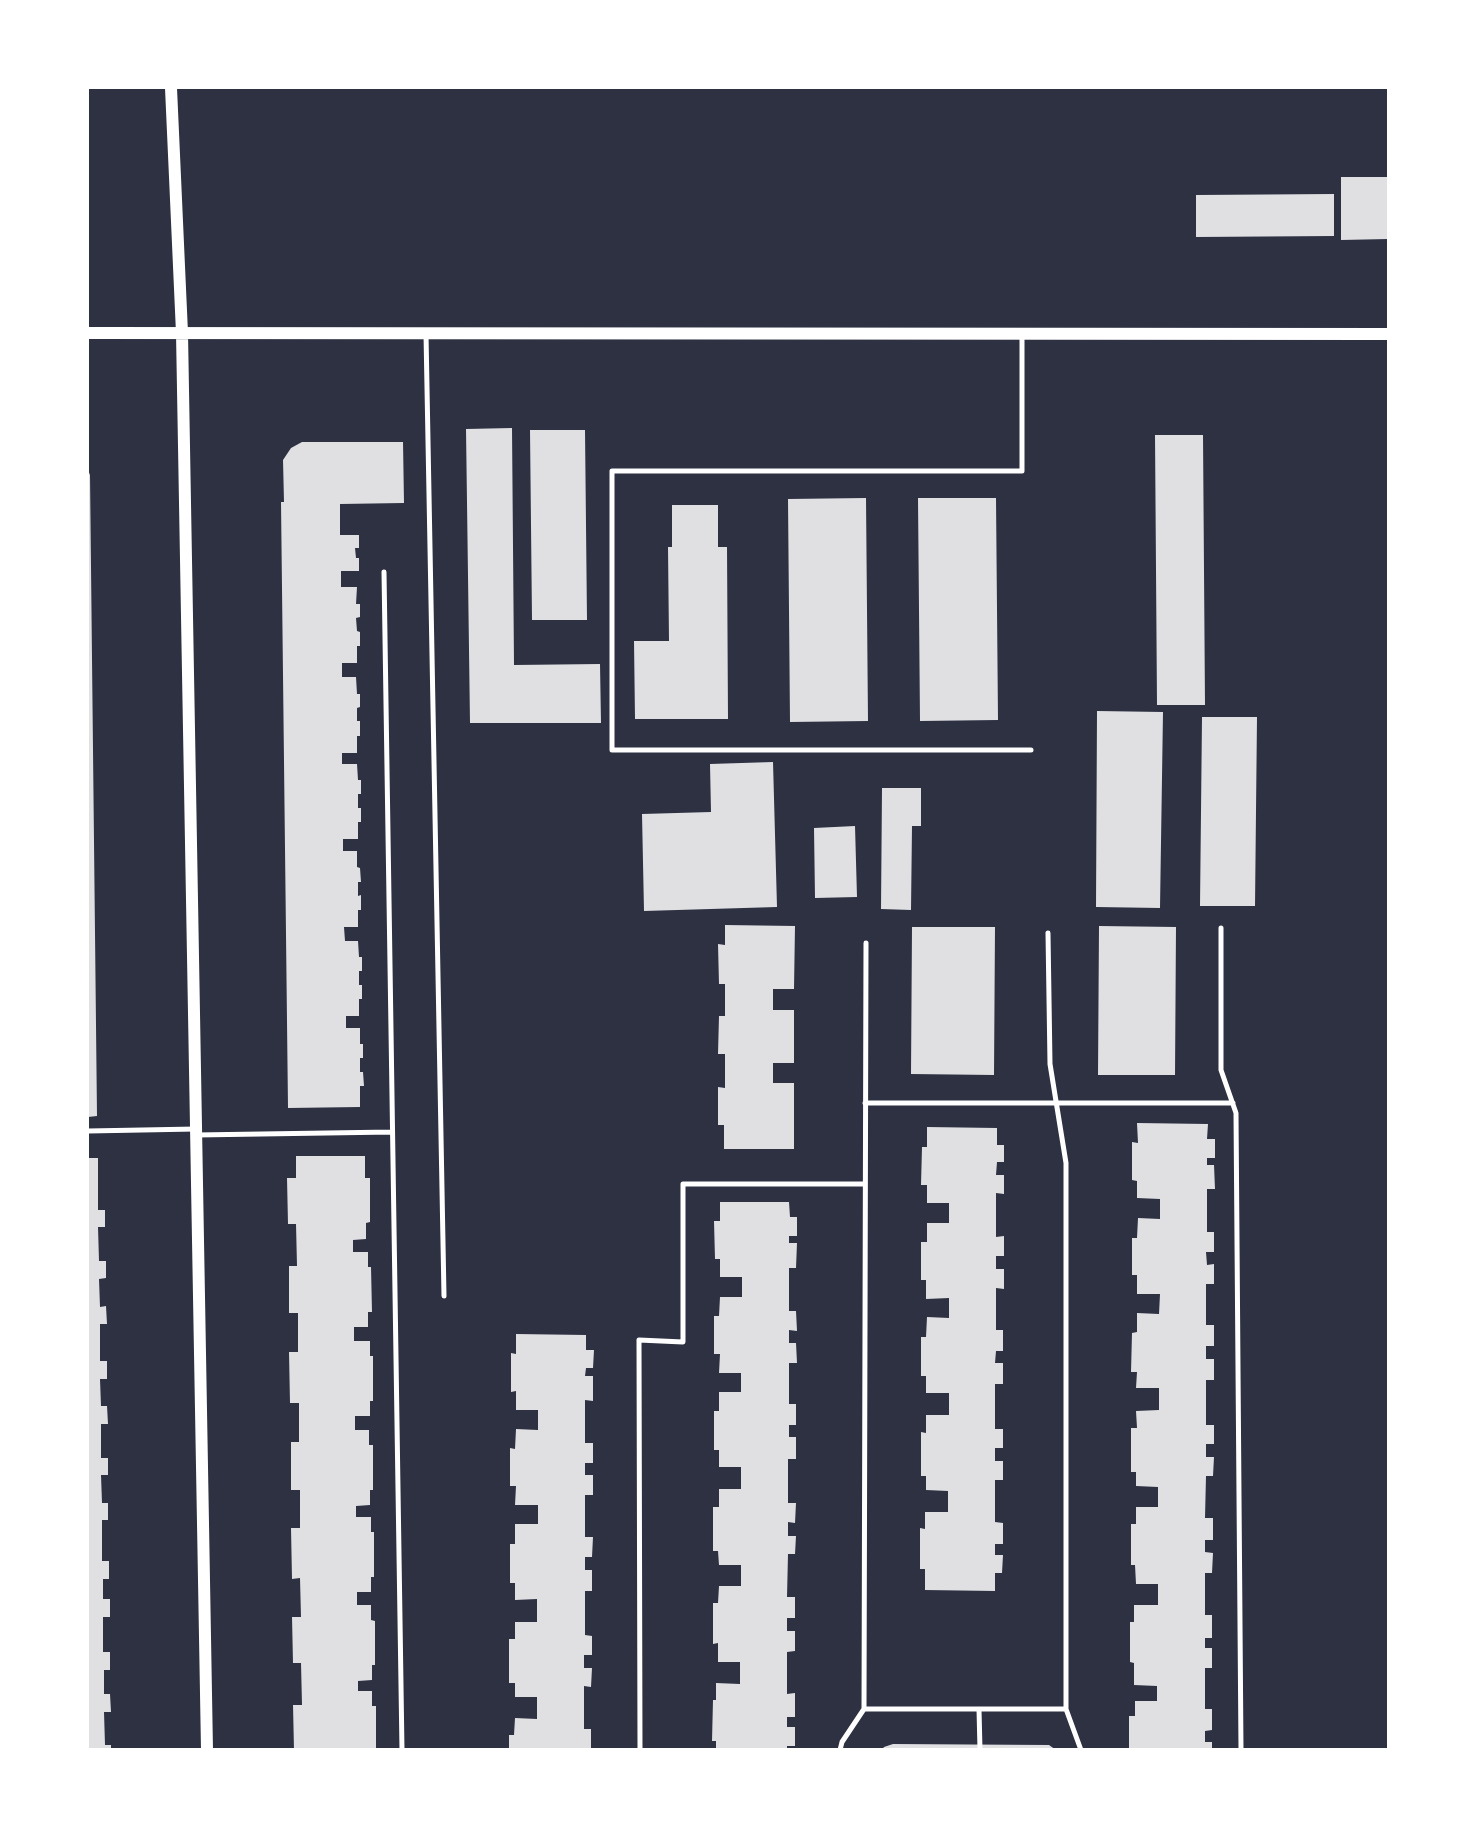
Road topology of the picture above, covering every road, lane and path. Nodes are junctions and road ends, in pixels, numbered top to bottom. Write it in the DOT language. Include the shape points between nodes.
graph roads {
  1 [pos="171,88"];
  2 [pos="88,333"];
  3 [pos="182,333"];
  4 [pos="426,334"];
  5 [pos="1022,334"];
  6 [pos="1388,334"];
  7 [pos="384,572"];
  8 [pos="1031,750"];
  9 [pos="1221,928"];
  10 [pos="1048,933"];
  11 [pos="866,943"];
  12 [pos="865,1103"];
  13 [pos="1057,1103"];
  14 [pos="1233,1103"];
  15 [pos="88,1131"];
  16 [pos="196,1132"];
  17 [pos="392,1132"];
  18 [pos="865,1184"];
  19 [pos="444,1296"];
  20 [pos="864,1709"];
  21 [pos="979,1709"];
  22 [pos="1066,1709"];
  23 [pos="207,1749"];
  24 [pos="402,1749"];
  25 [pos="640,1749"];
  26 [pos="840,1749"];
  27 [pos="980,1749"];
  28 [pos="1081,1749"];
  29 [pos="1241,1749"];
  1 -- 3 [label="street"];
  2 -- 3 [label="street"];
  3 -- 4 [label="street"];
  3 -- 16 [label="street"];
  4 -- 5 [label="street"];
  4 -- 19 [label="lane"];
  5 -- 6 [label="street"];
  5 -- 8 [label="lane" via="1022,471 612,471 612,750"];
  7 -- 17 [label="lane"];
  9 -- 14 [label="lane" via="1221,1070"];
  10 -- 13 [label="lane" via="1050,1064"];
  11 -- 12 [label="lane"];
  12 -- 13 [label="lane"];
  12 -- 18 [label="lane"];
  13 -- 14 [label="lane"];
  13 -- 22 [label="lane" via="1066,1163"];
  14 -- 29 [label="lane"];
  15 -- 16 [label="lane"];
  16 -- 17 [label="lane"];
  16 -- 23 [label="street"];
  17 -- 24 [label="lane"];
  18 -- 20 [label="lane"];
  18 -- 25 [label="lane" via="683,1184 683,1342 639,1340"];
  20 -- 21 [label="lane"];
  20 -- 26 [label="lane"];
  21 -- 22 [label="lane"];
  21 -- 27 [label="lane"];
  22 -- 28 [label="lane"];
}
